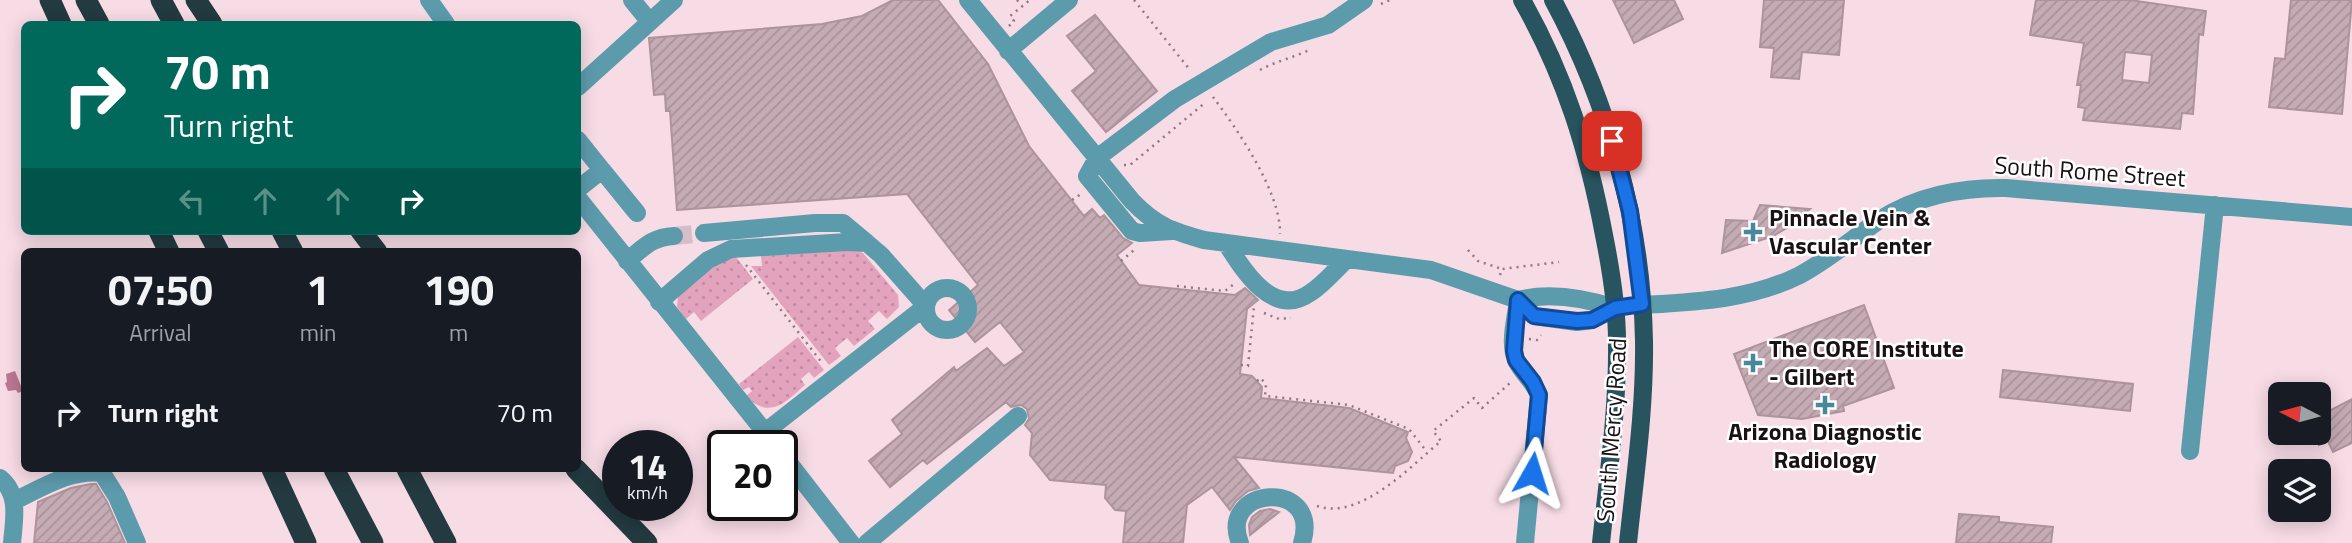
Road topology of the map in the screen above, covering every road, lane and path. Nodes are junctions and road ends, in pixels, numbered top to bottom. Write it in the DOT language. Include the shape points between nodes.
graph roads {
  1 [pos="50,0"];
  2 [pos="86,0"];
  3 [pos="161,0"];
  4 [pos="196,0"];
  5 [pos="429,0"];
  6 [pos="632,0"];
  7 [pos="674,0"];
  8 [pos="968,0"];
  9 [pos="1017,0"];
  10 [pos="1030,0"];
  11 [pos="1069,0"];
  12 [pos="1134,0"];
  13 [pos="1390,0"];
  14 [pos="1522,0"];
  15 [pos="1553,0"];
  16 [pos="1371,3"];
  17 [pos="1022,6"];
  18 [pos="60,21"];
  19 [pos="97,21"];
  20 [pos="172,21"];
  21 [pos="210,21"];
  22 [pos="444,21"];
  23 [pos="649,21"];
  24 [pos="997,36"];
  25 [pos="1318,46"];
  26 [pos="1008,51"];
  27 [pos="1257,71"];
  28 [pos="581,83"];
  29 [pos="1207,90"];
  30 [pos="1222,91"];
  31 [pos="581,144"];
  32 [pos="1097,159"];
  33 [pos="602,170"];
  34 [pos="1110,174"];
  35 [pos="1095,185"];
  36 [pos="581,187"];
  37 [pos="1072,200"];
  38 [pos="581,202"];
  39 [pos="2215,205"];
  40 [pos="637,213"];
  41 [pos="2352,217"];
  42 [pos="1173,231"];
  43 [pos="704,233"];
  44 [pos="674,236"];
  45 [pos="867,243"];
  46 [pos="1226,243"];
  47 [pos="1140,246"];
  48 [pos="734,249"];
  49 [pos="1279,250"];
  50 [pos="1468,250"];
  51 [pos="1347,259"];
  52 [pos="627,261"];
  53 [pos="1121,261"];
  54 [pos="1559,262"];
  55 [pos="1502,269"];
  56 [pos="1238,281"];
  57 [pos="1177,286"];
  58 [pos="1494,292"];
  59 [pos="1518,300"];
  60 [pos="659,302"];
  61 [pos="1642,304"];
  62 [pos="1615,308"];
  63 [pos="1295,317"];
  64 [pos="1241,365"];
  65 [pos="1512,376"];
  66 [pos="834,378"];
  67 [pos="1257,381"];
  68 [pos="1018,416"];
  69 [pos="763,430"];
  70 [pos="768,430"];
  71 [pos="2190,451"];
  72 [pos="1427,452"];
  73 [pos="273,472"];
  74 [pos="336,472"];
  75 [pos="409,472"];
  76 [pos="579,472"];
  77 [pos="798,475"];
  78 [pos="0,478"];
  79 [pos="14,501"];
  80 [pos="1313,504"];
  81 [pos="1602,537"];
  82 [pos="12,543"];
  83 [pos="137,543"];
  84 [pos="306,543"];
  85 [pos="373,543"];
  86 [pos="446,543"];
  87 [pos="648,543"];
  88 [pos="851,543"];
  89 [pos="867,543"];
  90 [pos="1240,543"];
  91 [pos="1302,543"];
  92 [pos="1525,543"];
  93 [pos="1628,543"];
  1 -- 18 [label="highway"];
  2 -- 19 [label="highway"];
  3 -- 20 [label="highway"];
  4 -- 21 [label="highway"];
  5 -- 22 [label="street"];
  6 -- 23 [label="street"];
  7 -- 23 [label="street"];
  8 -- 24 [label="street"];
  9 -- 17 [label="path"];
  10 -- 17 [label="path"];
  11 -- 26 [label="street"];
  12 -- 29 [label="path"];
  13 -- 16 [label="path"];
  14 -- 62 [label="main road, South Mercy Road" via="1569,96 1601,218"];
  15 -- 61 [label="main road, South Mercy Road" via="1594,84 1612,141 1630,211"];
  16 -- 29 [label="street" via="1328,25 1271,42"];
  17 -- 24 [label="path"];
  23 -- 28 [label="street"];
  24 -- 26 [label="street"];
  25 -- 27 [label="path"];
  26 -- 32 [label="street"];
  29 -- 30 [label="path"];
  29 -- 32 [label="street" via="1175,99"];
  29 -- 34 [label="path" via="1130,165"];
  29 -- 49 [label="path" via="1245,142 1267,186 1281,224"];
  31 -- 33 [label="street"];
  32 -- 34 [label="street"];
  32 -- 35 [label="street" via="1087,176"];
  33 -- 36 [label="street"];
  33 -- 40 [label="street"];
  34 -- 42 [label="street" via="1149,219"];
  35 -- 37 [label="path"];
  35 -- 42 [label="street" via="1132,231"];
  38 -- 52 [label="street"];
  39 -- 41 [label="street, South Rome Street"];
  39 -- 61 [label="street, South Rome Street" via="2006,188 1942,194 1881,219 1799,275 1762,291"];
  39 -- 71 [label="street"];
  42 -- 46 [label="street"];
  43 -- 45 [label="street" via="843,223"];
  44 -- 52 [label="street" via="652,240"];
  45 -- 48 [label="street"];
  45 -- 66 [label="street" via="926,306"];
  46 -- 49 [label="street"];
  46 -- 51 [label="street" via="1252,279 1284,301 1309,295"];
  47 -- 53 [label="path"];
  48 -- 60 [label="street" via="708,260"];
  48 -- 66 [label="path"];
  49 -- 51 [label="street"];
  50 -- 55 [label="path" via="1478,261"];
  51 -- 58 [label="street" via="1431,270"];
  52 -- 60 [label="street"];
  54 -- 55 [label="path"];
  55 -- 58 [label="path"];
  56 -- 57 [label="path" via="1225,291"];
  58 -- 59 [label="street"];
  59 -- 62 [label="street" via="1534,316 1577,321 1592,320"];
  59 -- 92 [label="street" via="1514,351 1539,395"];
  60 -- 69 [label="street"];
  61 -- 62 [label="main road"];
  61 -- 93 [label="main road, South Mercy Road" via="1642,390"];
  62 -- 81 [label="main road, South Mercy Road" via="1615,383"];
  63 -- 64 [label="path" via="1273,317 1254,304 1248,366"];
  65 -- 72 [label="path" via="1509,386 1482,408 1474,398 1433,431 1441,441"];
  66 -- 70 [label="street"];
  67 -- 72 [label="path" via="1261,378 1266,385 1265,397 1349,405 1409,429"];
  68 -- 89 [label="street"];
  72 -- 80 [label="path" via="1380,491 1357,503 1328,509"];
  73 -- 84 [label="highway"];
  74 -- 85 [label="highway"];
  75 -- 86 [label="highway"];
  76 -- 87 [label="highway"];
  77 -- 88 [label="street"];
  78 -- 79 [label="street"];
  79 -- 82 [label="street"];
  79 -- 83 [label="street" via="71,475 102,473"];
  90 -- 91 [label="street" via="1237,526 1244,509 1268,496 1286,499 1300,511 1305,531"];
}
